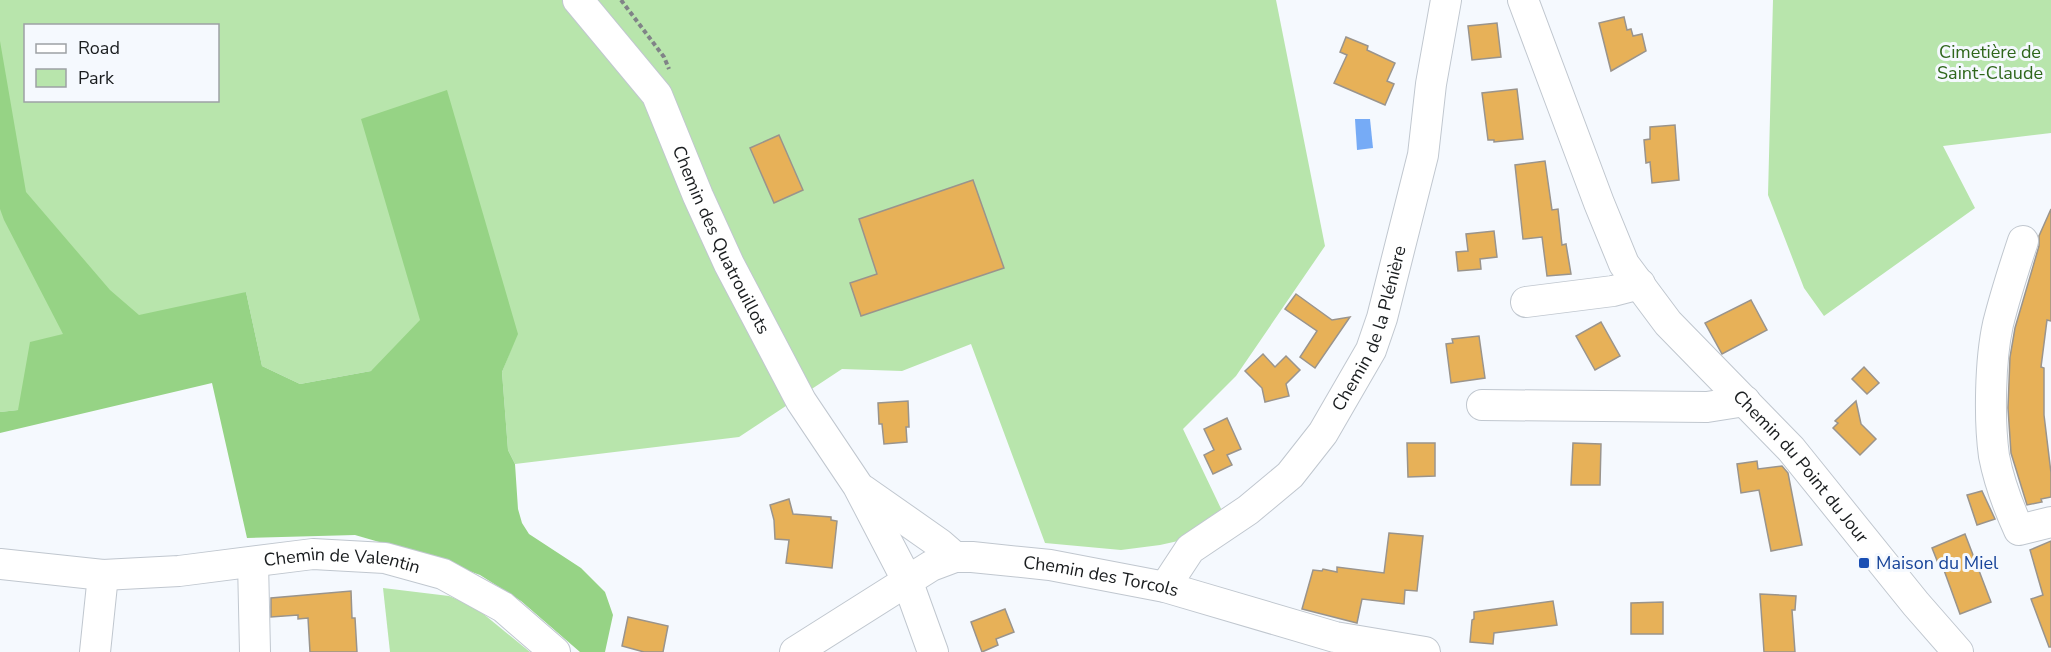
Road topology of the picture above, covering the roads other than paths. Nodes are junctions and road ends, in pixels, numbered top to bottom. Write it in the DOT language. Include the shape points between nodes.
graph roads {
  1 [pos="578,0"];
  2 [pos="1446,0"];
  3 [pos="1523,0"];
  4 [pos="2024,241"];
  5 [pos="1640,284"];
  6 [pos="1526,302"];
  7 [pos="1745,401"];
  8 [pos="1482,405"];
  9 [pos="858,486"];
  10 [pos="2051,522"];
  11 [pos="955,557"];
  12 [pos="253,562"];
  13 [pos="0,564"];
  14 [pos="103,575"];
  15 [pos="907,580"];
  16 [pos="1165,587"];
  17 [pos="1335,644"];
  18 [pos="95,652"];
  19 [pos="255,652"];
  20 [pos="555,652"];
  21 [pos="795,652"];
  22 [pos="933,652"];
  23 [pos="1425,652"];
  24 [pos="1958,652"];
  1 -- 9 [label="street, Chemin des Quatrouillots" via="657,95 729,264 801,401"];
  2 -- 16 [label="street, Chemin de la Plénière" via="1423,155 1371,350 1323,433 1290,475 1248,510 1190,549"];
  3 -- 5 [label="street, Chemin du Point du Jour" via="1624,264"];
  4 -- 10 [label="street" via="1998,326 1983,338 1993,369 1994,456 2019,530"];
  5 -- 6 [label="street"];
  5 -- 7 [label="street, Chemin du Point du Jour" via="1668,323"];
  7 -- 8 [label="street" via="1707,407"];
  7 -- 24 [label="street, Chemin du Point du Jour" via="1791,449"];
  9 -- 11 [label="street, Chemin des Quatrouillots"];
  9 -- 15 [label="street, Chemin des Quatrouillots"];
  11 -- 15 [label="street, Chemin des Torcols"];
  11 -- 16 [label="street, Chemin des Torcols" via="1050,565"];
  12 -- 14 [label="street, Chemin de Valentin"];
  12 -- 19 [label="street"];
  12 -- 20 [label="street, Chemin de Valentin" via="313,554 385,558 443,574 503,607"];
  13 -- 14 [label="street, Chemin de Valentin"];
  14 -- 18 [label="street"];
  15 -- 21 [label="street, Chemin des Torcols"];
  15 -- 22 [label="street, Chemin des Quatrouillots"];
  16 -- 17 [label="street, Chemin des Torcols"];
  17 -- 23 [label="street, Chemin des Torcols"];
}
